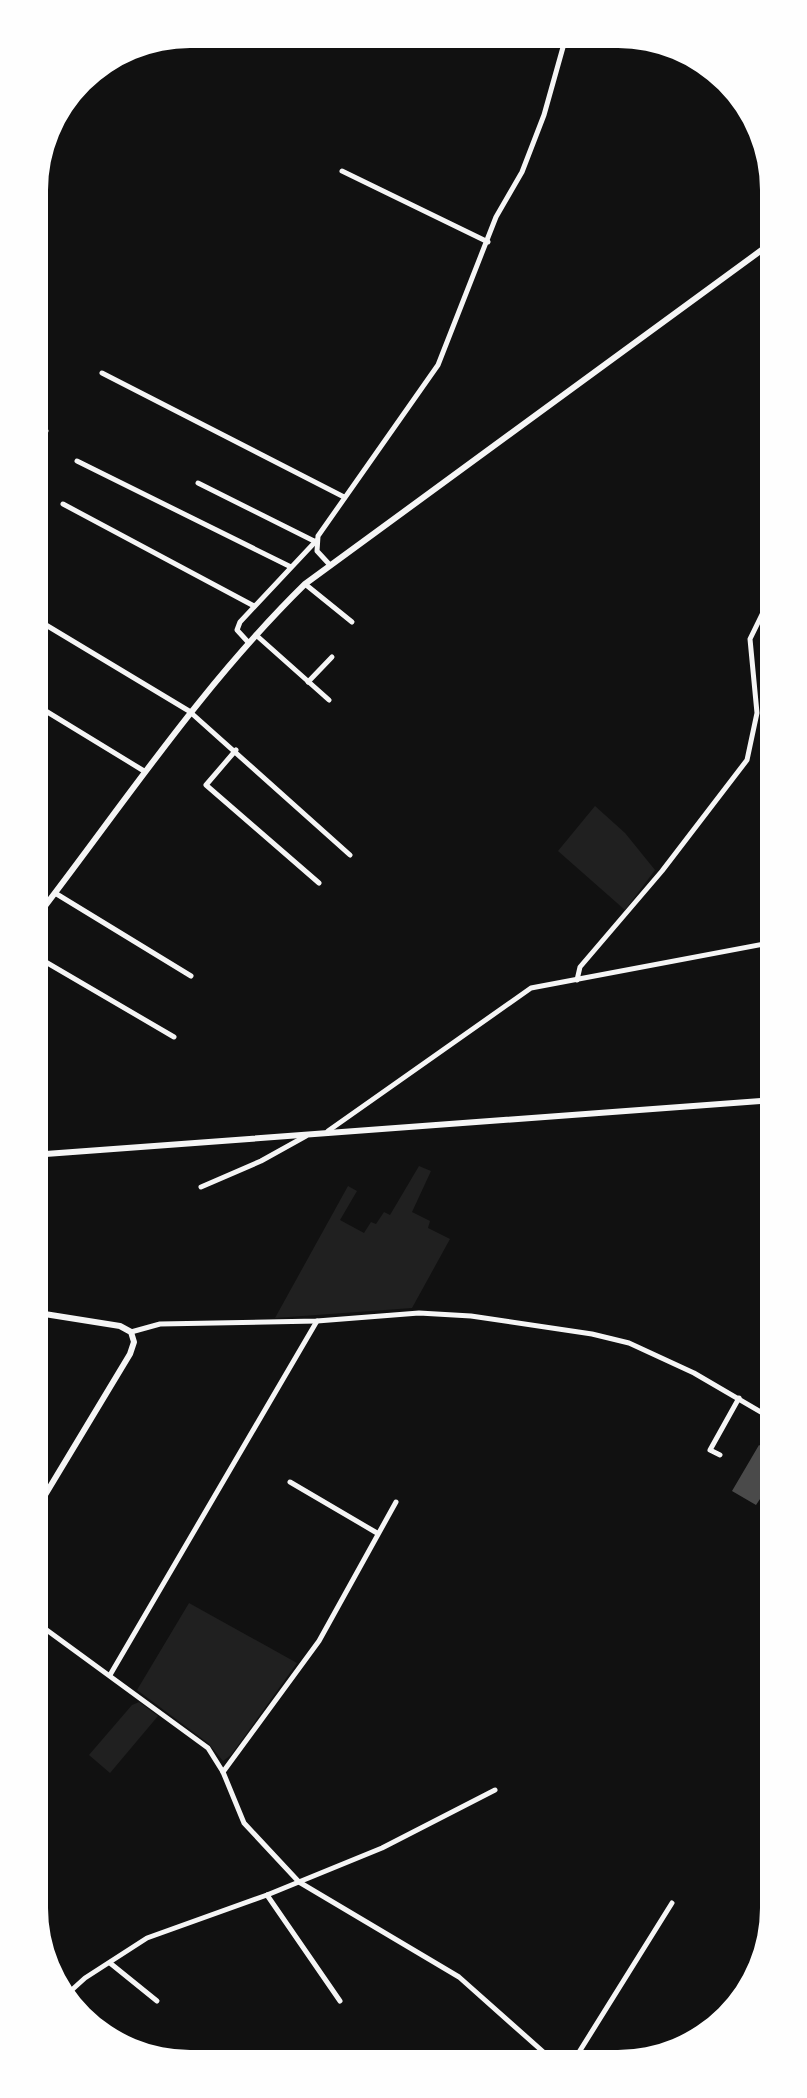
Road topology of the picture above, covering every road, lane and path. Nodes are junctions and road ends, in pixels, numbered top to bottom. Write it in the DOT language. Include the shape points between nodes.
graph roads {
  1 [pos="563,48"];
  2 [pos="342,171"];
  3 [pos="488,242"];
  4 [pos="760,251"];
  5 [pos="102,374"];
  6 [pos="77,461"];
  7 [pos="198,483"];
  8 [pos="344,497"];
  9 [pos="63,504"];
  10 [pos="315,541"];
  11 [pos="329,564"];
  12 [pos="291,567"];
  13 [pos="306,584"];
  14 [pos="254,606"];
  15 [pos="760,618"];
  16 [pos="352,622"];
  17 [pos="48,626"];
  18 [pos="255,634"];
  19 [pos="248,642"];
  20 [pos="332,657"];
  21 [pos="308,682"];
  22 [pos="329,700"];
  23 [pos="190,711"];
  24 [pos="48,712"];
  25 [pos="236,750"];
  26 [pos="144,771"];
  27 [pos="350,855"];
  28 [pos="319,883"];
  29 [pos="55,893"];
  30 [pos="48,902"];
  31 [pos="760,945"];
  32 [pos="48,963"];
  33 [pos="190,976"];
  34 [pos="577,980"];
  35 [pos="174,1037"];
  36 [pos="759,1101"];
  37 [pos="327,1132"];
  38 [pos="312,1133"];
  39 [pos="48,1153"];
  40 [pos="201,1187"];
  41 [pos="48,1315"];
  42 [pos="318,1320"];
  43 [pos="130,1332"];
  44 [pos="739,1398"];
  45 [pos="759,1410"];
  46 [pos="720,1455"];
  47 [pos="290,1482"];
  48 [pos="48,1489"];
  49 [pos="396,1502"];
  50 [pos="377,1532"];
  51 [pos="48,1631"];
  52 [pos="110,1675"];
  53 [pos="223,1772"];
  54 [pos="495,1790"];
  55 [pos="299,1882"];
  56 [pos="267,1896"];
  57 [pos="672,1903"];
  58 [pos="110,1963"];
  59 [pos="74,1990"];
  60 [pos="157,2001"];
  61 [pos="340,2001"];
  62 [pos="541,2050"];
  63 [pos="580,2050"];
  1 -- 3 [label="street" via="544,115"];
  2 -- 3 [label="street"];
  3 -- 8 [label="street" via="438,365"];
  4 -- 11 [label="street"];
  5 -- 8 [label="street"];
  6 -- 12 [label="street"];
  7 -- 10 [label="street"];
  8 -- 10 [label="street"];
  9 -- 14 [label="street"];
  10 -- 11 [label="street"];
  10 -- 12 [label="street"];
  11 -- 13 [label="street"];
  12 -- 14 [label="street"];
  13 -- 16 [label="street"];
  13 -- 18 [label="street"];
  14 -- 19 [label="street" via="237,628"];
  15 -- 34 [label="street" via="750,639 758,714 747,760 580,967"];
  17 -- 23 [label="street"];
  18 -- 19 [label="street"];
  18 -- 21 [label="street"];
  19 -- 23 [label="street"];
  20 -- 21 [label="street"];
  21 -- 22 [label="street"];
  23 -- 25 [label="street"];
  23 -- 26 [label="street"];
  24 -- 26 [label="street"];
  25 -- 27 [label="street"];
  25 -- 28 [label="street" via="206,785"];
  26 -- 29 [label="street"];
  29 -- 30 [label="street"];
  29 -- 33 [label="street"];
  31 -- 34 [label="street"];
  32 -- 35 [label="street"];
  34 -- 37 [label="street" via="531,988 512,999"];
  36 -- 37 [label="street"];
  37 -- 38 [label="street"];
  38 -- 39 [label="street"];
  38 -- 40 [label="street"];
  41 -- 43 [label="street"];
  42 -- 43 [label="street" via="160,1324"];
  42 -- 44 [label="street" via="419,1313 592,1334 652,1351"];
  42 -- 52 [label="street"];
  43 -- 48 [label="street" via="130,1354"];
  44 -- 45 [label="street"];
  44 -- 46 [label="street" via="710,1450"];
  47 -- 50 [label="street"];
  49 -- 50 [label="street"];
  50 -- 53 [label="street" via="319,1641"];
  51 -- 52 [label="street"];
  52 -- 53 [label="street" via="208,1748"];
  53 -- 55 [label="street" via="244,1823"];
  54 -- 55 [label="street"];
  55 -- 56 [label="street"];
  55 -- 62 [label="street" via="459,1978"];
  56 -- 58 [label="street" via="147,1938"];
  56 -- 61 [label="street"];
  57 -- 63 [label="street"];
  58 -- 59 [label="street"];
  58 -- 60 [label="street"];
}
